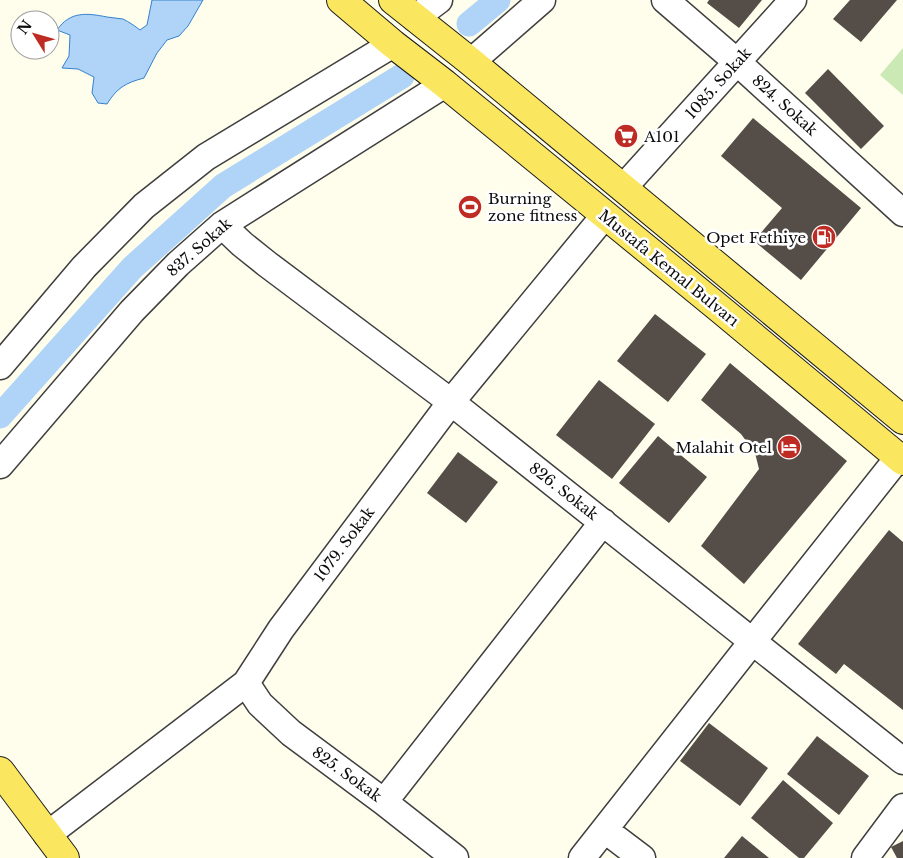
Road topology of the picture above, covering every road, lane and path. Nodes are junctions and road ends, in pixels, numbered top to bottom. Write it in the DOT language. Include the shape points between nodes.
graph roads {
  1 [pos="341,0"];
  2 [pos="393,0"];
  3 [pos="439,0"];
  4 [pos="542,0"];
  5 [pos="665,0"];
  6 [pos="793,0"];
  7 [pos="415,18"];
  8 [pos="393,44"];
  9 [pos="471,62"];
  10 [pos="737,62"];
  11 [pos="445,84"];
  12 [pos="623,188"];
  13 [pos="903,213"];
  14 [pos="605,215"];
  15 [pos="222,225"];
  16 [pos="0,366"];
  17 [pos="451,402"];
  18 [pos="903,420"];
  19 [pos="901,460"];
  20 [pos="0,465"];
  21 [pos="603,522"];
  22 [pos="752,642"];
  23 [pos="246,683"];
  24 [pos="903,761"];
  25 [pos="0,771"];
  26 [pos="384,802"];
  27 [pos="903,807"];
  28 [pos="605,830"];
  29 [pos="47,835"];
  30 [pos="65,858"];
  31 [pos="455,858"];
  32 [pos="582,858"];
  33 [pos="642,858"];
  34 [pos="864,858"];
  1 -- 8 [label="main road, Mustafa Kemal Bulvarı"];
  2 -- 7 [label="main road"];
  3 -- 7 [label="street"];
  4 -- 9 [label="street"];
  5 -- 10 [label="street, 824. Sokak"];
  6 -- 10 [label="street, 1085. Sokak"];
  7 -- 9 [label="main road"];
  8 -- 11 [label="main road, Mustafa Kemal Bulvarı"];
  8 -- 16 [label="street" via="206,157 144,206 84,267"];
  9 -- 12 [label="main road"];
  10 -- 12 [label="street, 1085. Sokak"];
  10 -- 13 [label="street, 824. Sokak"];
  11 -- 14 [label="main road, Mustafa Kemal Bulvarı"];
  11 -- 15 [label="street, 837. Sokak"];
  12 -- 18 [label="main road"];
  14 -- 17 [label="street, 1079. Sokak"];
  14 -- 19 [label="main road, Mustafa Kemal Bulvarı"];
  15 -- 17 [label="street, 826. Sokak" via="267,264"];
  15 -- 20 [label="street, 837. Sokak" via="132,310"];
  17 -- 21 [label="street, 826. Sokak"];
  17 -- 23 [label="street, 1079. Sokak" via="281,630"];
  19 -- 22 [label="street"];
  21 -- 22 [label="street, 826. Sokak"];
  21 -- 26 [label="street"];
  22 -- 24 [label="street, 826. Sokak"];
  22 -- 28 [label="street"];
  23 -- 26 [label="street, 825. Sokak" via="260,704 291,733"];
  23 -- 29 [label="street, 1079. Sokak"];
  25 -- 29 [label="main road"];
  26 -- 31 [label="street, 825. Sokak"];
  27 -- 34 [label="street"];
  28 -- 32 [label="street"];
  28 -- 33 [label="street"];
  29 -- 30 [label="main road"];
}
